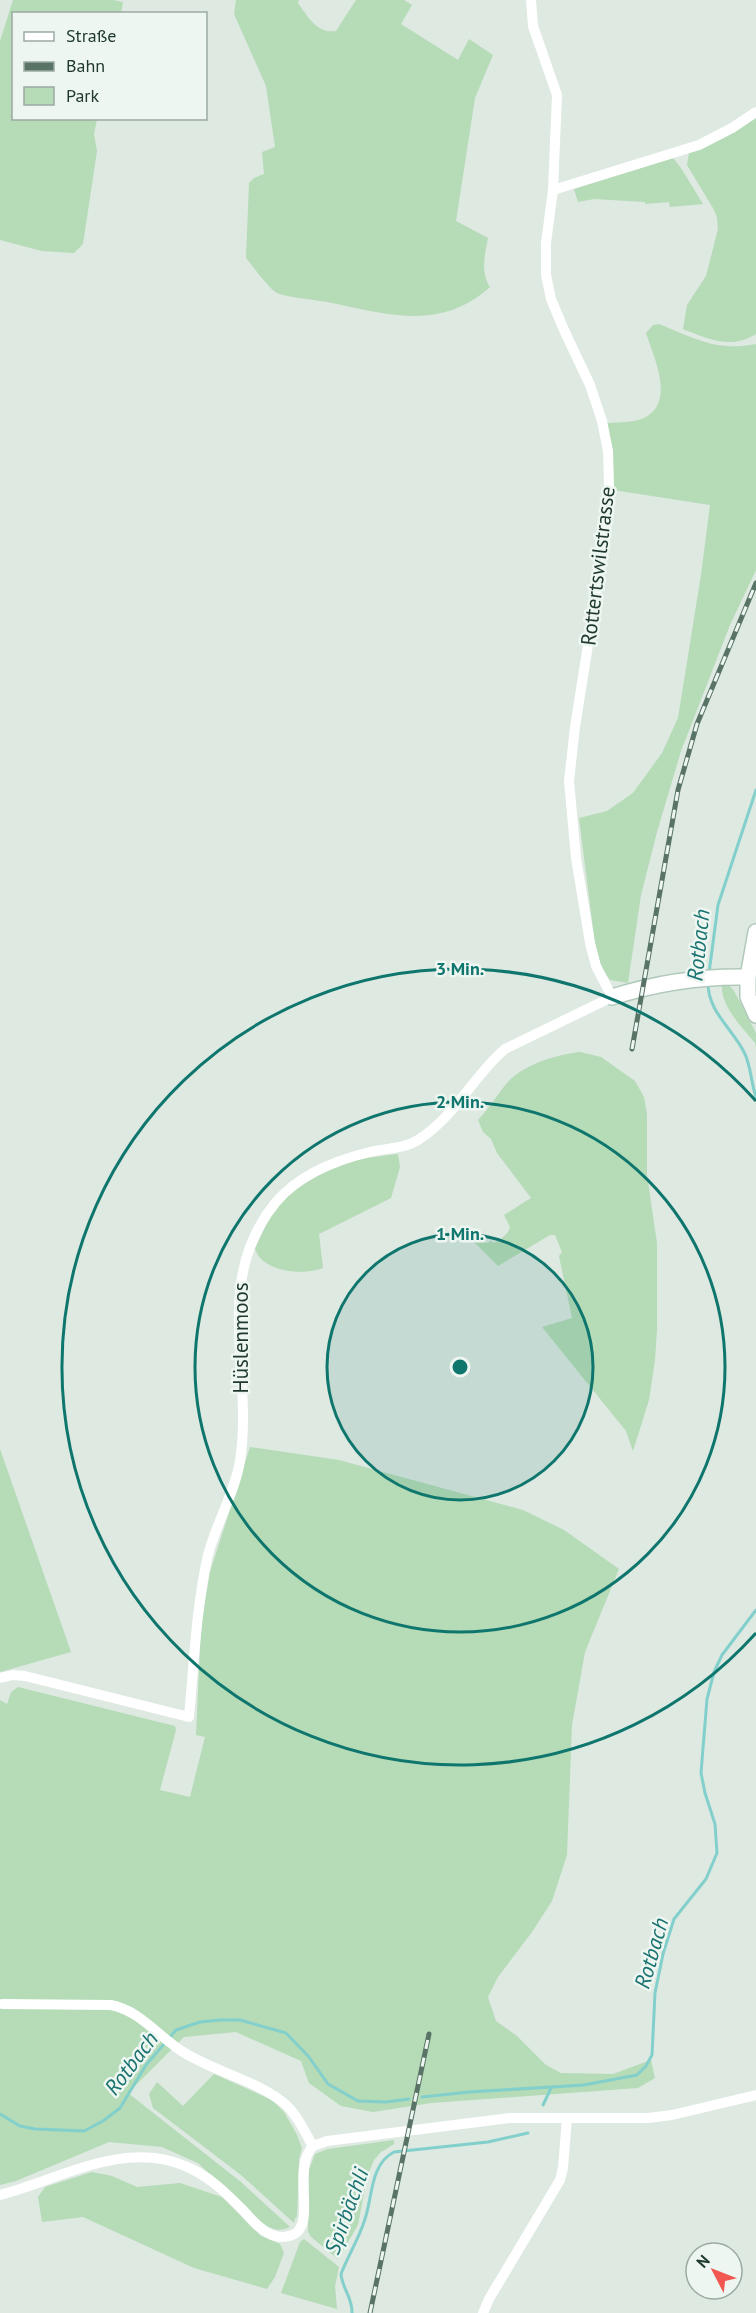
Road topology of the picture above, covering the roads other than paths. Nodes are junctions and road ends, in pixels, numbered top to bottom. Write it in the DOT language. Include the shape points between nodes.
graph roads {
  1 [pos="531,0"];
  2 [pos="756,112"];
  3 [pos="553,190"];
  4 [pos="756,932"];
  5 [pos="748,978"];
  6 [pos="612,997"];
  7 [pos="756,1015"];
  8 [pos="0,1678"];
  9 [pos="2,2004"];
  10 [pos="756,2095"];
  11 [pos="567,2118"];
  12 [pos="313,2146"];
  13 [pos="0,2195"];
  14 [pos="483,2313"];
  1 -- 3 [label="street, Rottertswilstrasse" via="533,26 557,95"];
  2 -- 3 [label="street" via="699,145"];
  3 -- 6 [label="street, Rottertswilstrasse" via="546,243 551,299 590,385 603,421 608,451 606,531 569,782 590,944"];
  4 -- 5 [label="street"];
  5 -- 6 [label="street, Hüslenmoos" via="694,980"];
  5 -- 7 [label="street" via="748,997"];
  6 -- 8 [label="street, Hüslenmoos" via="505,1049 433,1131 415,1142 336,1162 308,1176 277,1202 260,1225 240,1276 240,1462 208,1555 189,1717 25,1676"];
  9 -- 12 [label="street" via="111,2005 128,2010 200,2062 269,2092 288,2106"];
  10 -- 11 [label="street" via="648,2118"];
  11 -- 12 [label="street" via="510,2118"];
  11 -- 14 [label="street" via="560,2180"];
  12 -- 13 [label="street" via="303,2168 301,2226 284,2237 268,2234 225,2192 196,2171 156,2158 113,2159"];
}
